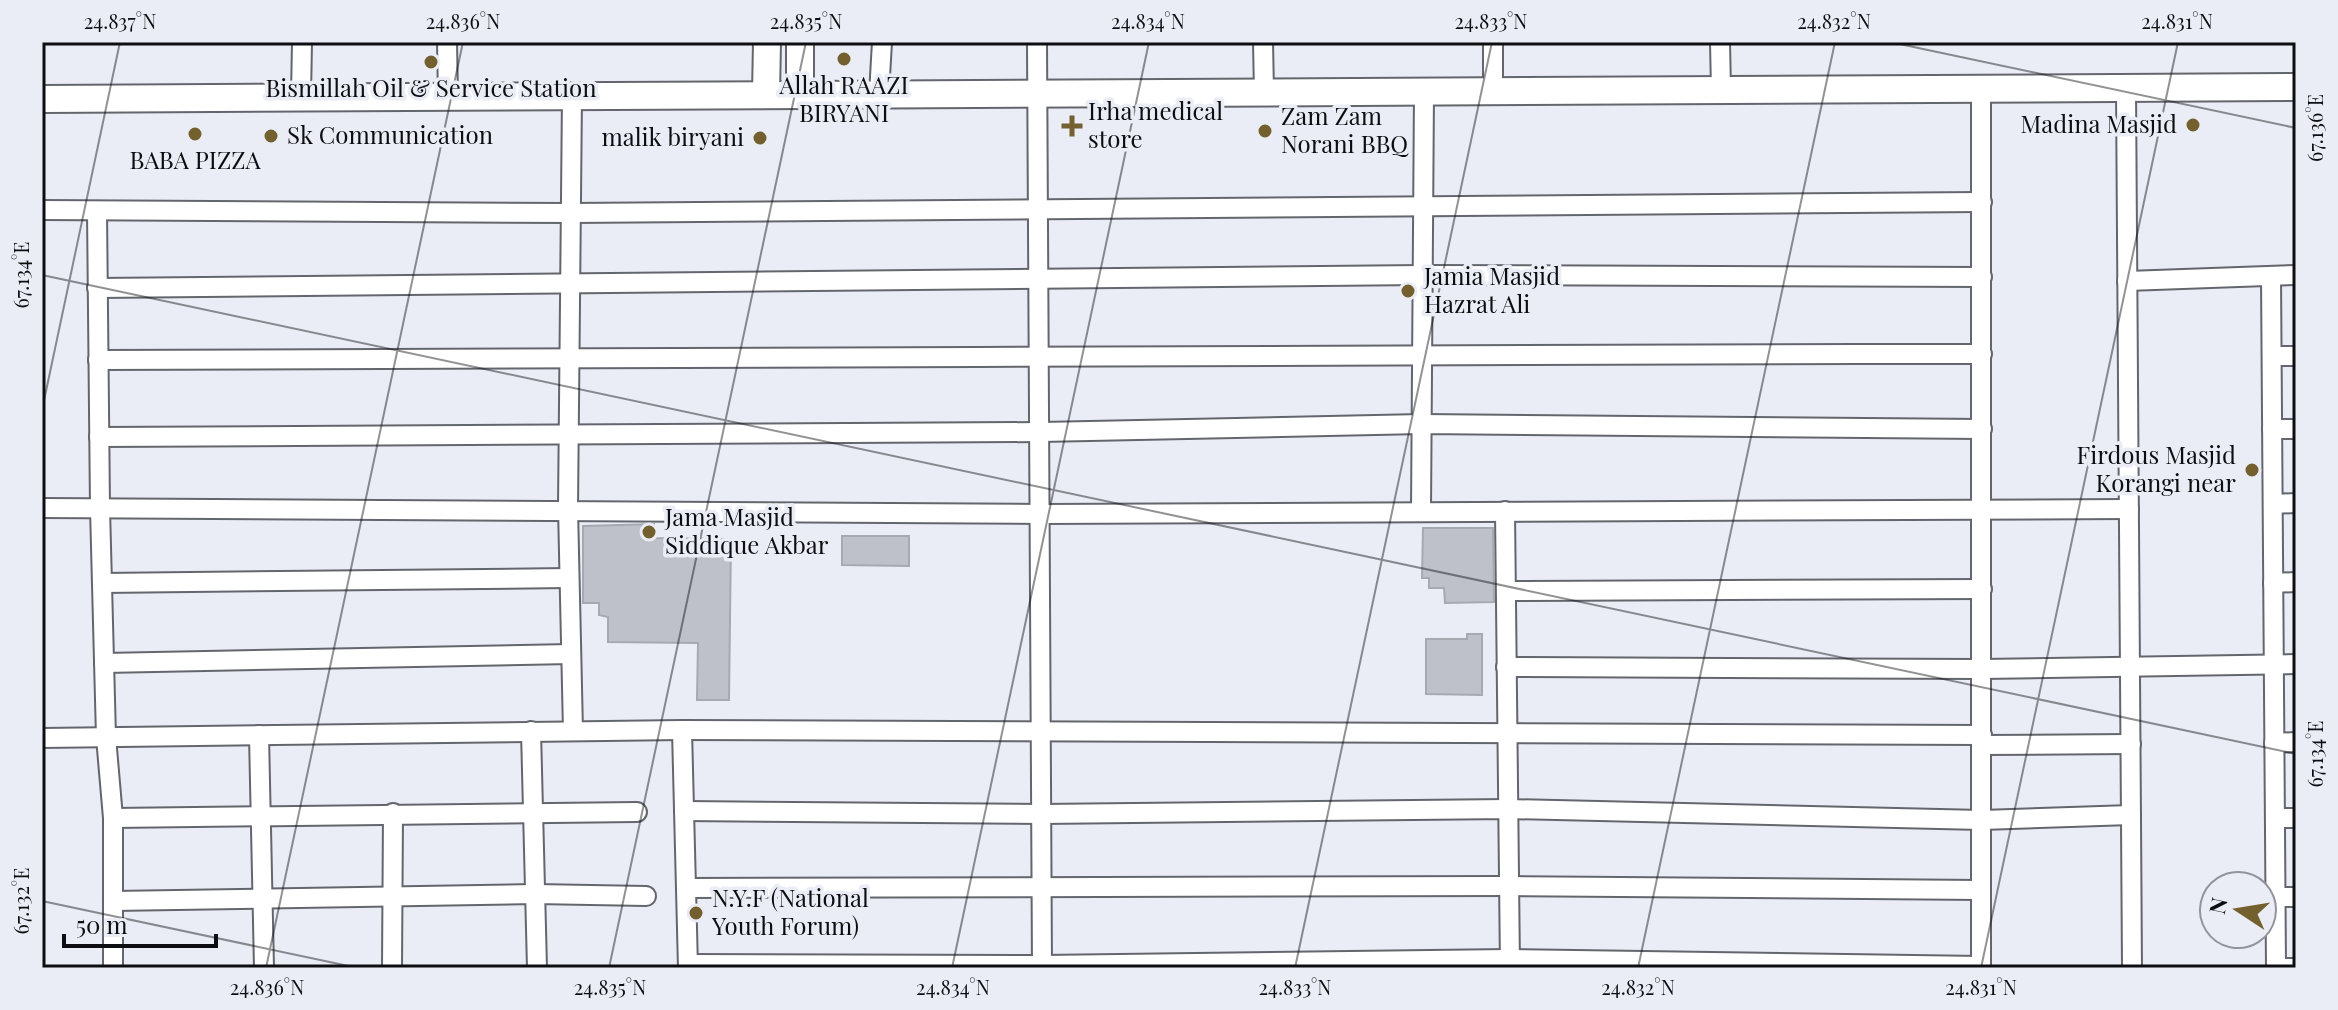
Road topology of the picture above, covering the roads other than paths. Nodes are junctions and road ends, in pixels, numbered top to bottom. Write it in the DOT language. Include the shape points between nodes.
graph roads {
  1 [pos="302,42"];
  2 [pos="447,42"];
  3 [pos="767,42"];
  4 [pos="800,42"];
  5 [pos="882,42"];
  6 [pos="1037,42"];
  7 [pos="1263,42"];
  8 [pos="1493,42"];
  9 [pos="1720,42"];
  10 [pos="2296,87"];
  11 [pos="2126,88"];
  12 [pos="1981,89"];
  13 [pos="1721,90"];
  14 [pos="1424,91"];
  15 [pos="1493,91"];
  16 [pos="1264,92"];
  17 [pos="1037,93"];
  18 [pos="766,94"];
  19 [pos="800,94"];
  20 [pos="879,94"];
  21 [pos="572,95"];
  22 [pos="301,96"];
  23 [pos="448,96"];
  24 [pos="42,99"];
  25 [pos="1982,202"];
  26 [pos="1423,207"];
  27 [pos="1038,209"];
  28 [pos="42,210"];
  29 [pos="97,211"];
  30 [pos="571,213"];
  31 [pos="1423,275"];
  32 [pos="2296,275"];
  33 [pos="2271,276"];
  34 [pos="1982,277"];
  35 [pos="1039,280"];
  36 [pos="2127,281"];
  37 [pos="570,286"];
  38 [pos="97,288"];
  39 [pos="1422,353"];
  40 [pos="1982,354"];
  41 [pos="2272,356"];
  42 [pos="2296,356"];
  43 [pos="1040,359"];
  44 [pos="98,360"];
  45 [pos="569,360"];
  46 [pos="1422,424"];
  47 [pos="1982,429"];
  48 [pos="2272,429"];
  49 [pos="2296,429"];
  50 [pos="1041,432"];
  51 [pos="569,435"];
  52 [pos="99,437"];
  53 [pos="2296,503"];
  54 [pos="2273,504"];
  55 [pos="42,508"];
  56 [pos="100,508"];
  57 [pos="568,508"];
  58 [pos="1983,508"];
  59 [pos="2129,509"];
  60 [pos="1421,511"];
  61 [pos="1505,511"];
  62 [pos="1042,514"];
  63 [pos="569,578"];
  64 [pos="2296,582"];
  65 [pos="102,583"];
  66 [pos="2273,583"];
  67 [pos="1982,589"];
  68 [pos="1506,591"];
  69 [pos="571,654"];
  70 [pos="104,663"];
  71 [pos="2296,664"];
  72 [pos="2274,665"];
  73 [pos="1506,667"];
  74 [pos="2130,668"];
  75 [pos="1982,669"];
  76 [pos="682,730"];
  77 [pos="531,731"];
  78 [pos="573,731"];
  79 [pos="1041,733"];
  80 [pos="1507,733"];
  81 [pos="259,735"];
  82 [pos="106,737"];
  83 [pos="42,738"];
  84 [pos="1982,740"];
  85 [pos="2296,742"];
  86 [pos="2274,743"];
  87 [pos="2131,744"];
  88 [pos="1508,809"];
  89 [pos="684,811"];
  90 [pos="533,812"];
  91 [pos="637,812"];
  92 [pos="393,813"];
  93 [pos="1041,814"];
  94 [pos="2131,815"];
  95 [pos="261,816"];
  96 [pos="113,818"];
  97 [pos="2275,818"];
  98 [pos="2296,818"];
  99 [pos="1982,820"];
  100 [pos="2275,870"];
  101 [pos="1509,886"];
  102 [pos="686,888"];
  103 [pos="1041,888"];
  104 [pos="1981,890"];
  105 [pos="535,894"];
  106 [pos="646,896"];
  107 [pos="393,897"];
  108 [pos="262,900"];
  109 [pos="113,901"];
  110 [pos="1510,964"];
  111 [pos="688,966"];
  112 [pos="1042,966"];
  113 [pos="1981,967"];
  114 [pos="113,968"];
  115 [pos="264,968"];
  116 [pos="392,968"];
  117 [pos="537,968"];
  118 [pos="2132,968"];
  119 [pos="2278,968"];
  120 [pos="2296,968"];
  1 -- 22 [label="street"];
  2 -- 23 [label="street"];
  3 -- 18 [label="street"];
  4 -- 19 [label="street"];
  5 -- 20 [label="street"];
  6 -- 17 [label="street"];
  7 -- 16 [label="street"];
  8 -- 15 [label="street"];
  9 -- 13 [label="street"];
  10 -- 11 [label="street"];
  11 -- 12 [label="street"];
  11 -- 36 [label="street"];
  12 -- 13 [label="street"];
  12 -- 25 [label="street"];
  13 -- 15 [label="street"];
  14 -- 15 [label="street"];
  14 -- 16 [label="street"];
  14 -- 26 [label="street"];
  16 -- 17 [label="street"];
  17 -- 20 [label="street"];
  17 -- 27 [label="street"];
  18 -- 19 [label="street"];
  18 -- 21 [label="street"];
  19 -- 20 [label="street"];
  21 -- 23 [label="street"];
  21 -- 30 [label="street"];
  22 -- 23 [label="street"];
  22 -- 24 [label="street"];
  25 -- 26 [label="street"];
  25 -- 34 [label="street"];
  26 -- 27 [label="street"];
  26 -- 31 [label="street"];
  27 -- 30 [label="street"];
  27 -- 35 [label="street"];
  28 -- 29 [label="street"];
  29 -- 30 [label="street"];
  29 -- 38 [label="street"];
  30 -- 37 [label="street"];
  31 -- 34 [label="street"];
  31 -- 35 [label="street"];
  31 -- 39 [label="street"];
  32 -- 33 [label="street"];
  33 -- 36 [label="street"];
  33 -- 41 [label="street"];
  34 -- 40 [label="street"];
  35 -- 37 [label="street"];
  35 -- 43 [label="street"];
  36 -- 59 [label="street"];
  37 -- 38 [label="street"];
  37 -- 45 [label="street"];
  38 -- 44 [label="street"];
  39 -- 40 [label="street"];
  39 -- 43 [label="street"];
  39 -- 46 [label="street"];
  40 -- 47 [label="street"];
  41 -- 42 [label="street"];
  41 -- 48 [label="street"];
  43 -- 45 [label="street"];
  43 -- 50 [label="street"];
  44 -- 45 [label="street"];
  44 -- 52 [label="street"];
  45 -- 51 [label="street"];
  46 -- 47 [label="street"];
  46 -- 50 [label="street"];
  46 -- 60 [label="street"];
  47 -- 58 [label="street"];
  48 -- 49 [label="street"];
  48 -- 54 [label="street"];
  50 -- 51 [label="street"];
  50 -- 62 [label="street"];
  51 -- 52 [label="street"];
  51 -- 57 [label="street"];
  52 -- 56 [label="street"];
  53 -- 54 [label="street"];
  54 -- 66 [label="street"];
  55 -- 56 [label="street"];
  56 -- 57 [label="street"];
  56 -- 65 [label="street"];
  57 -- 62 [label="street"];
  57 -- 63 [label="street"];
  58 -- 59 [label="street"];
  58 -- 61 [label="street"];
  58 -- 67 [label="street"];
  59 -- 74 [label="street"];
  60 -- 61 [label="street"];
  60 -- 62 [label="street"];
  61 -- 68 [label="street"];
  62 -- 79 [label="street"];
  63 -- 65 [label="street"];
  63 -- 69 [label="street"];
  64 -- 66 [label="street"];
  65 -- 70 [label="street"];
  66 -- 72 [label="street"];
  67 -- 68 [label="street"];
  67 -- 75 [label="street"];
  68 -- 73 [label="street"];
  69 -- 70 [label="street"];
  69 -- 78 [label="street"];
  70 -- 82 [label="street"];
  71 -- 72 [label="street"];
  72 -- 74 [label="street"];
  72 -- 86 [label="street"];
  73 -- 75 [label="street"];
  73 -- 80 [label="street"];
  74 -- 75 [label="street"];
  74 -- 87 [label="street"];
  75 -- 84 [label="street"];
  76 -- 78 [label="street"];
  76 -- 79 [label="street"];
  76 -- 89 [label="street"];
  77 -- 78 [label="street"];
  77 -- 81 [label="street"];
  77 -- 90 [label="street"];
  79 -- 80 [label="street"];
  79 -- 93 [label="street"];
  80 -- 84 [label="street"];
  80 -- 88 [label="street"];
  81 -- 82 [label="street"];
  81 -- 95 [label="street"];
  82 -- 83 [label="street"];
  82 -- 96 [label="street"];
  84 -- 87 [label="street"];
  84 -- 99 [label="street"];
  85 -- 86 [label="street"];
  86 -- 97 [label="street"];
  87 -- 94 [label="street"];
  88 -- 93 [label="street"];
  88 -- 99 [label="street"];
  88 -- 101 [label="street"];
  89 -- 93 [label="street"];
  89 -- 102 [label="street"];
  90 -- 91 [label="street"];
  90 -- 92 [label="street"];
  90 -- 105 [label="street"];
  92 -- 95 [label="street"];
  92 -- 107 [label="street"];
  93 -- 103 [label="street"];
  94 -- 99 [label="street"];
  94 -- 118 [label="street"];
  95 -- 96 [label="street"];
  95 -- 108 [label="street"];
  96 -- 109 [label="street"];
  97 -- 98 [label="street"];
  97 -- 100 [label="street"];
  99 -- 104 [label="street"];
  101 -- 103 [label="street"];
  101 -- 104 [label="street"];
  101 -- 110 [label="street"];
  102 -- 103 [label="street"];
  102 -- 111 [label="street"];
  103 -- 112 [label="street"];
  104 -- 113 [label="street"];
  105 -- 106 [label="street"];
  105 -- 107 [label="street"];
  105 -- 117 [label="street"];
  107 -- 108 [label="street"];
  107 -- 116 [label="street"];
  108 -- 109 [label="street"];
  108 -- 115 [label="street"];
  109 -- 114 [label="street"];
  110 -- 112 [label="street"];
  110 -- 113 [label="street"];
  111 -- 112 [label="street"];
  119 -- 120 [label="street"];
}
